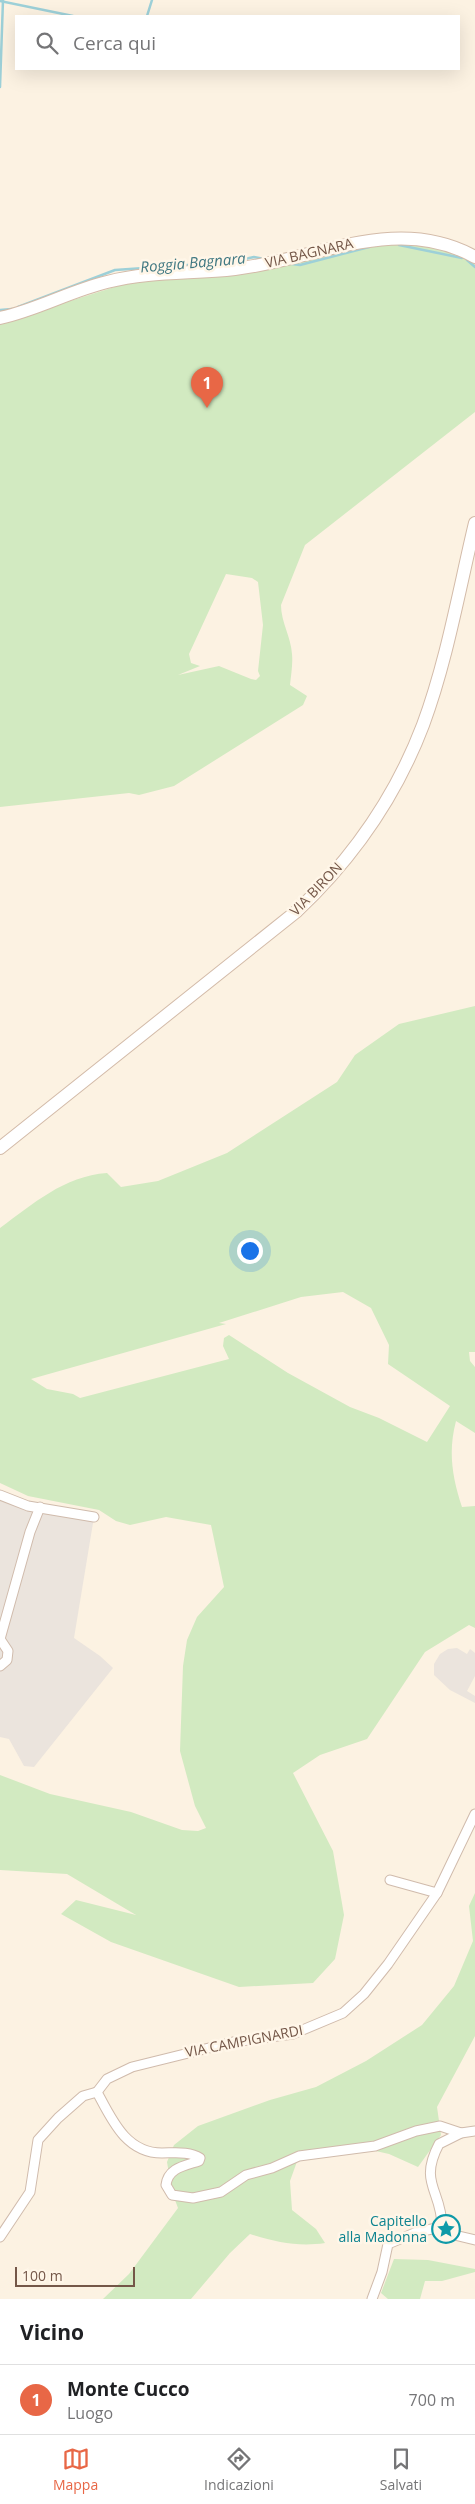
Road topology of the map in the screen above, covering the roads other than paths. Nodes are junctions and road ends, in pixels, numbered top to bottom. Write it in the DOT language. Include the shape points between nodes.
graph roads {
  1 [pos="474,256"];
  2 [pos="0,318"];
  3 [pos="475,523"];
  4 [pos="1,1146"];
  5 [pos="0,1495"];
  6 [pos="40,1507"];
  7 [pos="94,1517"];
  8 [pos="0,1639"];
  9 [pos="0,1666"];
  10 [pos="475,1814"];
  11 [pos="390,1880"];
  12 [pos="437,1893"];
  13 [pos="97,2092"];
  14 [pos="475,2131"];
  15 [pos="461,2133"];
  16 [pos="442,2227"];
  17 [pos="0,2237"];
  18 [pos="475,2240"];
  19 [pos="372,2299"];
  1 -- 2 [label="street, VIA BAGNARA" via="442,243 417,239 372,239 237,269 166,272 120,279 67,294 28,312"];
  3 -- 4 [label="street, VIA BIRON" via="424,723 398,780 360,843 297,912"];
  5 -- 6 [label="street"];
  6 -- 7 [label="street"];
  6 -- 8 [label="street"];
  8 -- 9 [label="street" via="8,1651"];
  10 -- 12 [label="street, VIA CAMPIGNARDI"];
  11 -- 12 [label="street"];
  12 -- 13 [label="street, VIA CAMPIGNARDI" via="388,1964 364,1994 343,2013 293,2034 233,2042 132,2067 107,2079"];
  13 -- 15 [label="street" via="122,2134 132,2144 154,2153 194,2154 200,2158 167,2176 166,2185 172,2195 193,2198 221,2192 246,2175 299,2156 374,2146 440,2126"];
  13 -- 17 [label="street, VIA CAMPIGNARDI" via="82,2096 38,2140 30,2192"];
  14 -- 15 [label="street"];
  15 -- 16 [label="street" via="439,2144 429,2168 442,2211"];
  16 -- 18 [label="street" via="446,2233"];
  16 -- 19 [label="street" via="417,2232 388,2244"];
}
